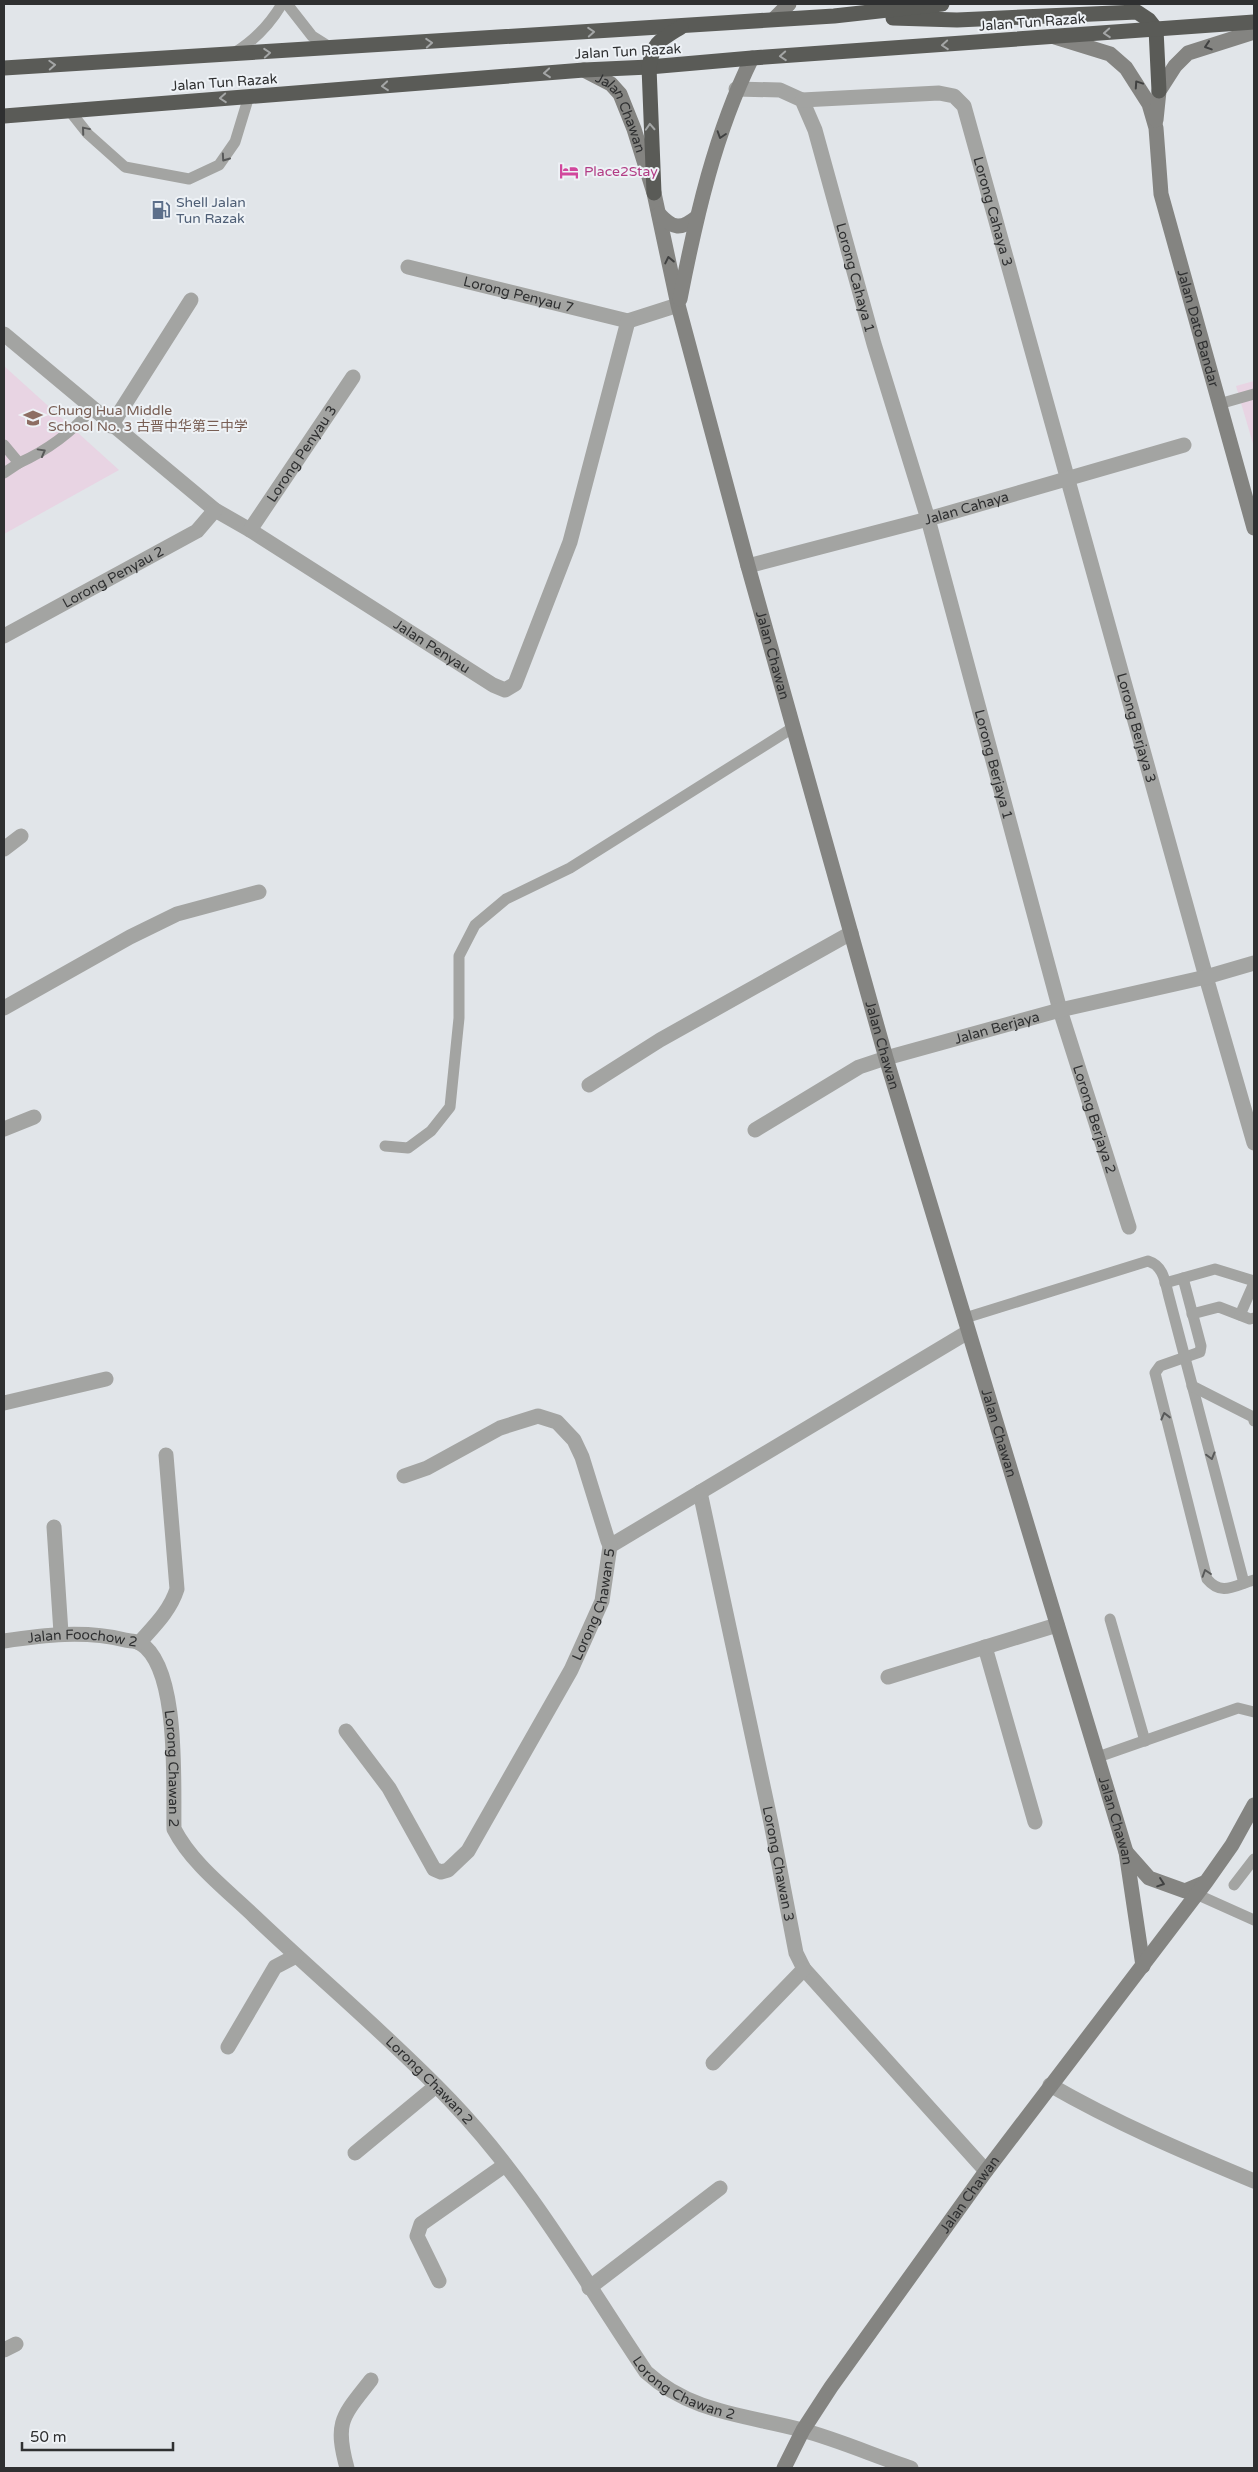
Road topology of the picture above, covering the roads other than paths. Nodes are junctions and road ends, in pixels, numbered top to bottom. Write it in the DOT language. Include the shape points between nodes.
graph roads {
  1 [pos="282,4"];
  2 [pos="287,4"];
  3 [pos="789,4"];
  4 [pos="942,4"];
  5 [pos="889,7"];
  6 [pos="834,16"];
  7 [pos="774,19"];
  8 [pos="1254,22"];
  9 [pos="683,26"];
  10 [pos="1156,29"];
  11 [pos="1254,32"];
  12 [pos="1055,37"];
  13 [pos="334,49"];
  14 [pos="230,56"];
  15 [pos="752,58"];
  16 [pos="4,68"];
  17 [pos="648,68"];
  18 [pos="584,70"];
  19 [pos="736,89"];
  20 [pos="1159,91"];
  21 [pos="249,96"];
  22 [pos="802,100"];
  23 [pos="69,110"];
  24 [pos="4,116"];
  25 [pos="1156,128"];
  26 [pos="654,193"];
  27 [pos="659,214"];
  28 [pos="697,217"];
  29 [pos="408,267"];
  30 [pos="191,300"];
  31 [pos="678,306"];
  32 [pos="628,321"];
  33 [pos="4,334"];
  34 [pos="353,378"];
  35 [pos="1254,394"];
  36 [pos="1220,404"];
  37 [pos="92,410"];
  38 [pos="111,426"];
  39 [pos="1184,444"];
  40 [pos="4,445"];
  41 [pos="19,463"];
  42 [pos="4,473"];
  43 [pos="1069,478"];
  44 [pos="215,510"];
  45 [pos="928,519"];
  46 [pos="1254,528"];
  47 [pos="250,530"];
  48 [pos="748,566"];
  49 [pos="4,636"];
  50 [pos="794,727"];
  51 [pos="20,836"];
  52 [pos="4,849"];
  53 [pos="259,892"];
  54 [pos="851,933"];
  55 [pos="1254,963"];
  56 [pos="1206,977"];
  57 [pos="4,1008"];
  58 [pos="1060,1010"];
  59 [pos="886,1058"];
  60 [pos="589,1085"];
  61 [pos="34,1116"];
  62 [pos="4,1130"];
  63 [pos="756,1130"];
  64 [pos="1254,1143"];
  65 [pos="385,1146"];
  66 [pos="1129,1227"];
  67 [pos="1183,1278"];
  68 [pos="1254,1282"];
  69 [pos="1165,1284"];
  70 [pos="1192,1314"];
  71 [pos="1240,1315"];
  72 [pos="1254,1318"];
  73 [pos="966,1325"];
  74 [pos="1184,1358"];
  75 [pos="106,1380"];
  76 [pos="1192,1386"];
  77 [pos="4,1403"];
  78 [pos="1254,1421"];
  79 [pos="166,1455"];
  80 [pos="404,1476"];
  81 [pos="700,1492"];
  82 [pos="54,1527"];
  83 [pos="610,1546"];
  84 [pos="1249,1582"];
  85 [pos="1110,1619"];
  86 [pos="1057,1625"];
  87 [pos="61,1633"];
  88 [pos="4,1641"];
  89 [pos="139,1643"];
  90 [pos="985,1647"];
  91 [pos="154,1657"];
  92 [pos="888,1677"];
  93 [pos="1254,1712"];
  94 [pos="346,1731"];
  95 [pos="1145,1740"];
  96 [pos="1098,1757"];
  97 [pos="1254,1805"];
  98 [pos="1035,1822"];
  99 [pos="1126,1852"];
  100 [pos="1254,1859"];
  101 [pos="1206,1882"];
  102 [pos="1234,1886"];
  103 [pos="1196,1894"];
  104 [pos="1254,1920"];
  105 [pos="296,1956"];
  106 [pos="1143,1966"];
  107 [pos="804,1969"];
  108 [pos="228,2047"];
  109 [pos="713,2063"];
  110 [pos="1050,2085"];
  111 [pos="436,2086"];
  112 [pos="355,2153"];
  113 [pos="505,2165"];
  114 [pos="986,2171"];
  115 [pos="1254,2181"];
  116 [pos="720,2188"];
  117 [pos="439,2281"];
  118 [pos="589,2288"];
  119 [pos="371,2380"];
  120 [pos="803,2430"];
  121 [pos="347,2468"];
  122 [pos="784,2468"];
  123 [pos="911,2468"];
  1 -- 14 [label="lane" via="248,44"];
  2 -- 13 [label="lane" via="312,36"];
  3 -- 7 [label="street"];
  4 -- 5 [label="highway, Jalan Tun Razak"];
  5 -- 6 [label="highway, Jalan Tun Razak"];
  6 -- 7 [label="highway, Jalan Tun Razak"];
  6 -- 10 [label="highway" via="957,20 1128,11 1137,12"];
  7 -- 9 [label="highway, Jalan Tun Razak"];
  8 -- 10 [label="highway, Jalan Tun Razak"];
  13 -- 9 [label="highway, Jalan Tun Razak, one-way"];
  9 -- 17 [label="highway" via="662,39 652,51"];
  10 -- 12 [label="highway, Jalan Tun Razak, one-way"];
  10 -- 20 [label="highway"];
  11 -- 20 [label="street, one-way" via="1188,53"];
  12 -- 15 [label="highway, Jalan Tun Razak, one-way"];
  25 -- 12 [label="street, one-way" via="1150,104 1126,68 1110,54"];
  14 -- 13 [label="highway, Jalan Tun Razak, one-way"];
  16 -- 14 [label="highway, Jalan Tun Razak, one-way"];
  15 -- 17 [label="highway, Jalan Tun Razak"];
  15 -- 19 [label="street"];
  17 -- 18 [label="highway, Jalan Tun Razak"];
  26 -- 17 [label="highway, one-way"];
  18 -- 21 [label="highway, Jalan Tun Razak, one-way"];
  18 -- 26 [label="street, Jalan Chawan" via="611,84 620,94"];
  19 -- 22 [label="street" via="780,90"];
  19 -- 28 [label="street, one-way"];
  20 -- 25 [label="street"];
  21 -- 23 [label="highway, Jalan Tun Razak, one-way"];
  21 -- 23 [label="lane, one-way" via="235,142 219,165 189,179 125,167 88,134"];
  22 -- 43 [label="street, Lorong Cahaya 3" via="939,93 954,96 964,106"];
  22 -- 45 [label="street, Lorong Cahaya 1" via="814,130 874,344"];
  23 -- 24 [label="highway, Jalan Tun Razak"];
  25 -- 36 [label="street, Jalan Dato Bandar" via="1161,194"];
  26 -- 27 [label="street, Jalan Chawan"];
  27 -- 28 [label="street" via="668,223 678,226 686,226"];
  31 -- 27 [label="street, Jalan Chawan, one-way"];
  28 -- 31 [label="street"];
  29 -- 32 [label="street, Lorong Penyau 7"];
  30 -- 38 [label="street"];
  31 -- 32 [label="street"];
  31 -- 48 [label="street, Jalan Chawan"];
  32 -- 47 [label="street, Jalan Penyau" via="570,542 515,684 510,688 505,690 493,685"];
  33 -- 37 [label="street, Jalan Penyau"];
  34 -- 47 [label="street, Lorong Penyau 3"];
  35 -- 36 [label="lane"];
  36 -- 46 [label="street, Jalan Dato Bandar"];
  37 -- 38 [label="street, Jalan Penyau"];
  41 -- 37 [label="lane, one-way" via="45,452 78,426"];
  38 -- 44 [label="street, Jalan Penyau"];
  39 -- 43 [label="street, Jalan Cahaya"];
  40 -- 41 [label="lane"];
  41 -- 42 [label="lane"];
  43 -- 45 [label="street, Jalan Cahaya"];
  43 -- 56 [label="street, Lorong Berjaya 3"];
  44 -- 47 [label="street, Jalan Penyau"];
  44 -- 49 [label="street, Lorong Penyau 2" via="197,531"];
  45 -- 48 [label="street, Jalan Cahaya"];
  45 -- 58 [label="street, Lorong Berjaya 1"];
  48 -- 50 [label="street, Jalan Chawan"];
  50 -- 54 [label="street, Jalan Chawan"];
  50 -- 65 [label="lane" via="570,868 506,899 475,925 459,956 459,1018 450,1108 431,1131 408,1148"];
  51 -- 52 [label="street"];
  53 -- 57 [label="street" via="176,914"];
  54 -- 59 [label="street, Jalan Chawan"];
  54 -- 60 [label="street" via="660,1040"];
  55 -- 56 [label="street, Jalan Berjaya"];
  56 -- 58 [label="street, Jalan Berjaya"];
  56 -- 64 [label="street, Lorong Berjaya 3"];
  58 -- 59 [label="street, Jalan Berjaya"];
  58 -- 66 [label="street, Lorong Berjaya 2"];
  59 -- 63 [label="street, Jalan Berjaya" via="859,1067"];
  59 -- 73 [label="street, Jalan Chawan"];
  61 -- 62 [label="street"];
  67 -- 68 [label="lane" via="1215,1269"];
  67 -- 69 [label="lane"];
  67 -- 70 [label="lane"];
  68 -- 71 [label="lane"];
  69 -- 73 [label="lane" via="1156,1264 1148,1261"];
  69 -- 74 [label="lane"];
  70 -- 71 [label="lane" via="1219,1307"];
  70 -- 74 [label="lane" via="1200,1352"];
  71 -- 72 [label="lane"];
  73 -- 81 [label="street"];
  73 -- 86 [label="street, Jalan Chawan"];
  74 -- 76 [label="lane"];
  84 -- 74 [label="lane, one-way" via="1223,1590 1214,1587 1207,1579 1155,1373 1160,1366"];
  75 -- 77 [label="street"];
  76 -- 78 [label="lane" via="1253,1417"];
  76 -- 84 [label="lane, one-way"];
  79 -- 89 [label="street" via="177,1589 165,1614"];
  80 -- 83 [label="street, Lorong Chawan 5" via="427,1468 500,1428 538,1416 557,1422 574,1440 582,1458"];
  81 -- 83 [label="street"];
  81 -- 107 [label="street, Lorong Chawan 3" via="796,1952"];
  82 -- 87 [label="street"];
  83 -- 94 [label="street, Lorong Chawan 5" via="602,1601 571,1670 468,1851 448,1870 434,1869 389,1788"];
  85 -- 95 [label="lane"];
  86 -- 90 [label="street"];
  86 -- 96 [label="street, Jalan Chawan"];
  87 -- 88 [label="street, Jalan Foochow 2"];
  87 -- 89 [label="street, Jalan Foochow 2" via="114,1637"];
  89 -- 91 [label="street, Jalan Foochow 2"];
  90 -- 92 [label="street"];
  90 -- 98 [label="street"];
  91 -- 105 [label="street, Lorong Chawan 2" via="164,1680 170,1708 174,1828 181,1842 200,1864"];
  93 -- 95 [label="lane" via="1238,1708"];
  95 -- 96 [label="lane"];
  96 -- 99 [label="street, Jalan Chawan"];
  97 -- 101 [label="street"];
  99 -- 101 [label="street, one-way" via="1149,1878 1185,1891"];
  99 -- 106 [label="street, Jalan Chawan"];
  100 -- 102 [label="lane"];
  101 -- 103 [label="street"];
  103 -- 104 [label="lane"];
  103 -- 106 [label="street"];
  105 -- 108 [label="street" via="276,1967"];
  105 -- 111 [label="street, Lorong Chawan 2" via="384,2034"];
  106 -- 110 [label="street, Jalan Chawan"];
  107 -- 109 [label="street"];
  107 -- 114 [label="street, Lorong Chawan 3"];
  110 -- 114 [label="street, Jalan Chawan"];
  110 -- 115 [label="street" via="1102,2115"];
  111 -- 112 [label="street"];
  111 -- 113 [label="street, Lorong Chawan 2"];
  113 -- 117 [label="street" via="421,2224 417,2236"];
  113 -- 118 [label="street, Lorong Chawan 2" via="530,2195"];
  114 -- 120 [label="street, Jalan Chawan"];
  116 -- 118 [label="street"];
  118 -- 120 [label="street, Lorong Chawan 2" via="646,2372 663,2388 706,2408"];
  119 -- 121 [label="street" via="343,2416 341,2444"];
  120 -- 122 [label="street, Jalan Chawan"];
  120 -- 123 [label="street, Lorong Chawan 2"];
}
